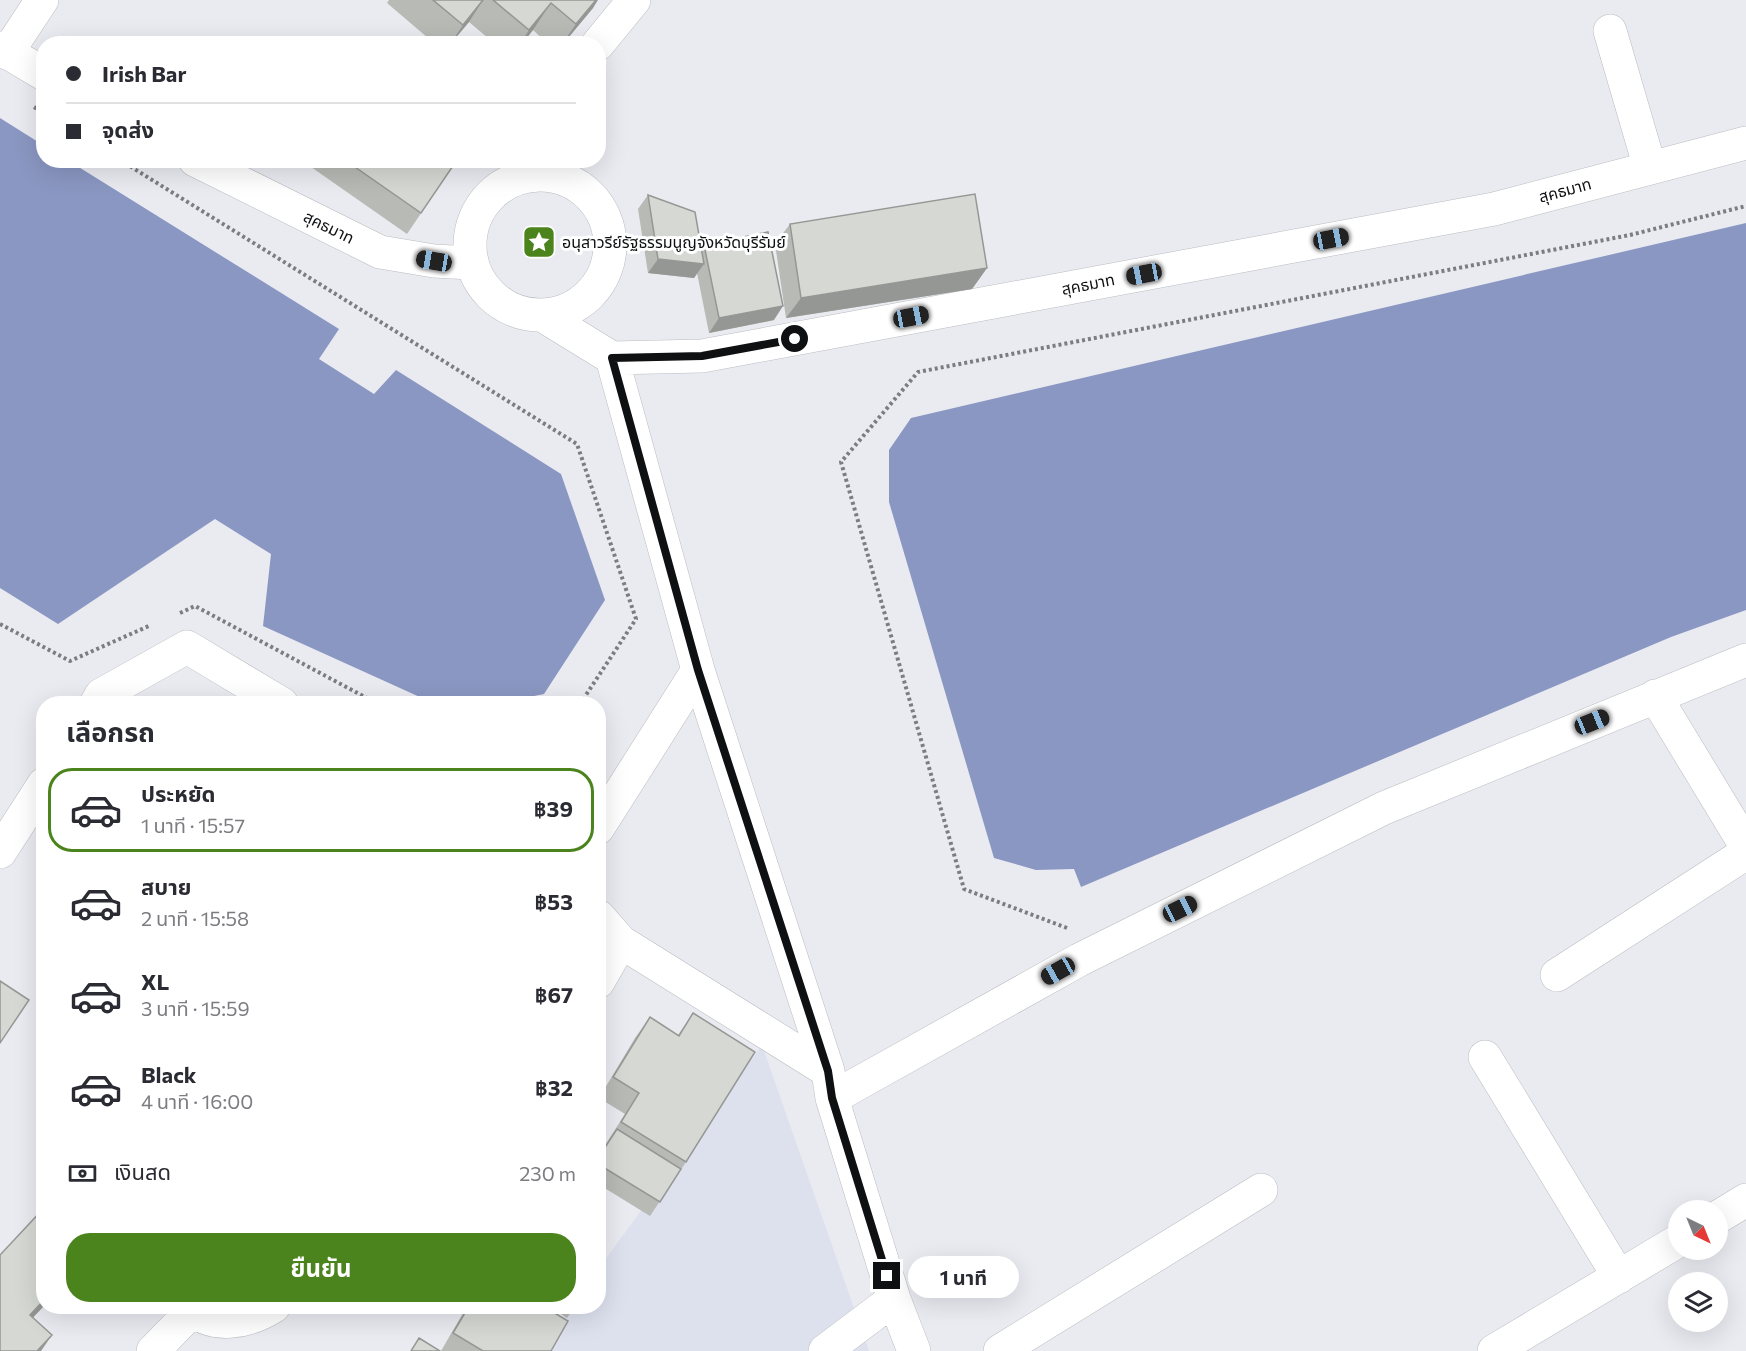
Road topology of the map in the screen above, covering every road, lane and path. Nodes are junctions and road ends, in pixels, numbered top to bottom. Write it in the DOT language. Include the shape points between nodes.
graph roads {
  1 [pos="42,0"];
  2 [pos="634,0"];
  3 [pos="1610,31"];
  4 [pos="605,36"];
  5 [pos="3,50"];
  6 [pos="36,69"];
  7 [pos="1746,143"];
  8 [pos="133,168"];
  9 [pos="211,168"];
  10 [pos="542,168"];
  11 [pos="1650,168"];
  12 [pos="1746,206"];
  13 [pos="471,263"];
  14 [pos="542,315"];
  15 [pos="612,358"];
  16 [pos="1746,660"];
  17 [pos="698,670"];
  18 [pos="100,696"];
  19 [pos="269,696"];
  20 [pos="585,696"];
  21 [pos="1655,696"];
  22 [pos="36,796"];
  23 [pos="606,815"];
  24 [pos="1746,846"];
  25 [pos="0,852"];
  26 [pos="1746,853"];
  27 [pos="964,889"];
  28 [pos="606,925"];
  29 [pos="621,942"];
  30 [pos="606,968"];
  31 [pos="1557,975"];
  32 [pos="1485,1057"];
  33 [pos="830,1085"];
  34 [pos="1261,1190"];
  35 [pos="1746,1200"];
  36 [pos="1728,1211"];
  37 [pos="1668,1247"];
  38 [pos="1619,1276"];
  39 [pos="894,1299"];
  40 [pos="185,1314"];
  41 [pos="199,1314"];
  42 [pos="257,1314"];
  43 [pos="153,1351"];
  44 [pos="825,1351"];
  45 [pos="914,1351"];
  46 [pos="1000,1351"];
  47 [pos="1494,1351"];
  1 -- 5 [label="street"];
  2 -- 4 [label="street"];
  3 -- 11 [label="street"];
  5 -- 6 [label="street"];
  7 -- 11 [label="street, สุคธมาท"];
  8 -- 20 [label="path" via="577,444 636,619"];
  9 -- 13 [label="street, สุคธมาท" via="380,252"];
  10 -- 13 [label="street" via="488,196 475,217 470,239"];
  10 -- 14 [label="street" via="574,183 592,197 604,216 610,237 608,260 600,281 585,299 565,311"];
  11 -- 15 [label="street, สุคธมาท" via="1494,209 713,354"];
  12 -- 27 [label="path" via="1630,235 918,372 841,462"];
  13 -- 14 [label="street" via="481,285 497,302 518,312"];
  14 -- 15 [label="street"];
  15 -- 17 [label="street"];
  16 -- 21 [label="street"];
  17 -- 23 [label="street"];
  17 -- 33 [label="street"];
  18 -- 19 [label="street" via="187,646"];
  21 -- 24 [label="street"];
  21 -- 33 [label="street" via="1384,808"];
  22 -- 25 [label="street"];
  26 -- 31 [label="street"];
  28 -- 29 [label="street"];
  29 -- 30 [label="street"];
  29 -- 33 [label="street"];
  32 -- 38 [label="street"];
  33 -- 39 [label="street"];
  34 -- 46 [label="street"];
  35 -- 36 [label="street"];
  37 -- 38 [label="street"];
  38 -- 47 [label="street"];
  39 -- 44 [label="street"];
  39 -- 45 [label="street"];
  40 -- 43 [label="street"];
  41 -- 42 [label="street" via="225,1322 243,1321"];
}
